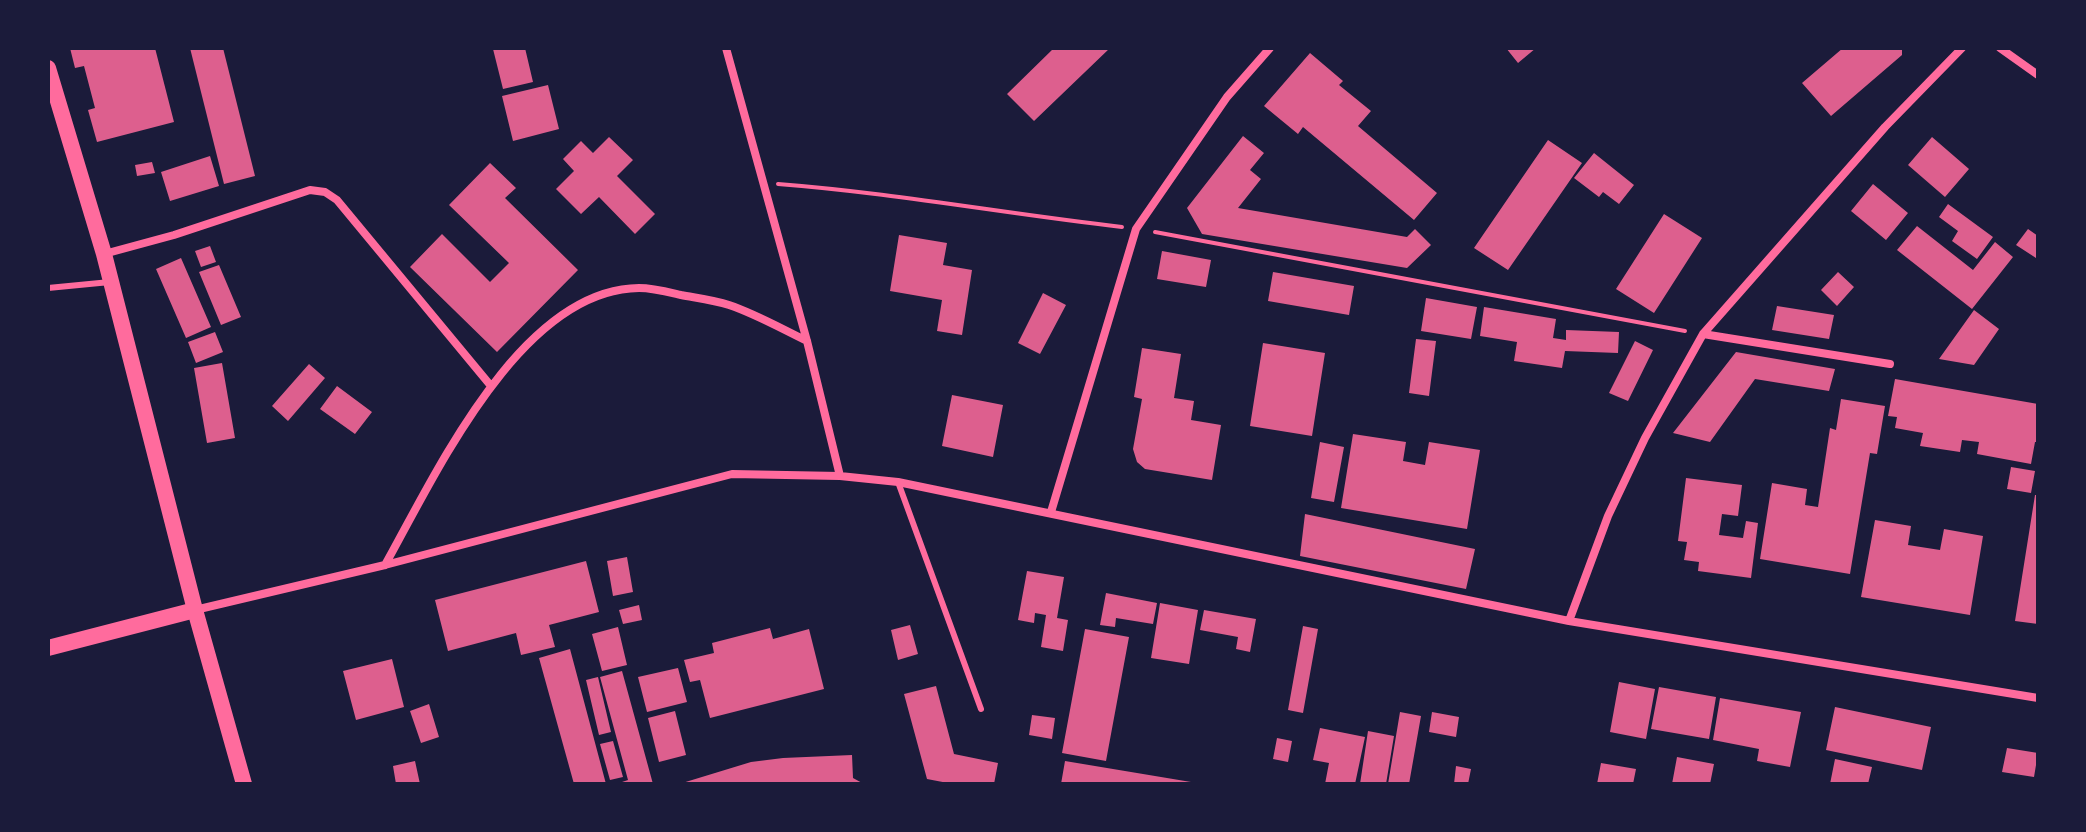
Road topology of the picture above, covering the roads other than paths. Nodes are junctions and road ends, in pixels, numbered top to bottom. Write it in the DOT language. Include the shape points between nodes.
graph roads {
  1 [pos="726,48"];
  2 [pos="1270,48"];
  3 [pos="1962,48"];
  4 [pos="2000,48"];
  5 [pos="48,68"];
  6 [pos="2038,75"];
  7 [pos="104,254"];
  8 [pos="110,282"];
  9 [pos="48,288"];
  10 [pos="1703,334"];
  11 [pos="807,341"];
  12 [pos="1890,364"];
  13 [pos="491,386"];
  14 [pos="840,476"];
  15 [pos="898,482"];
  16 [pos="1051,512"];
  17 [pos="385,565"];
  18 [pos="195,610"];
  19 [pos="1569,621"];
  20 [pos="48,648"];
  21 [pos="2038,698"];
  22 [pos="981,709"];
  23 [pos="244,784"];
  1 -- 11 [label="street"];
  2 -- 16 [label="street" via="1227,97 1136,229"];
  3 -- 10 [label="street" via="1885,127"];
  4 -- 6 [label="street"];
  5 -- 7 [label="main road"];
  7 -- 8 [label="main road"];
  7 -- 13 [label="street" via="310,190 325,192"];
  8 -- 9 [label="lane"];
  8 -- 18 [label="main road"];
  10 -- 12 [label="street"];
  10 -- 19 [label="street" via="1608,516"];
  11 -- 13 [label="street" via="730,306 639,288 568,311"];
  11 -- 14 [label="street"];
  13 -- 17 [label="street"];
  14 -- 15 [label="street"];
  14 -- 17 [label="street" via="732,474"];
  15 -- 16 [label="street"];
  15 -- 22 [label="lane"];
  16 -- 19 [label="street"];
  17 -- 18 [label="street"];
  18 -- 20 [label="main road"];
  18 -- 23 [label="main road"];
  19 -- 21 [label="street"];
}
